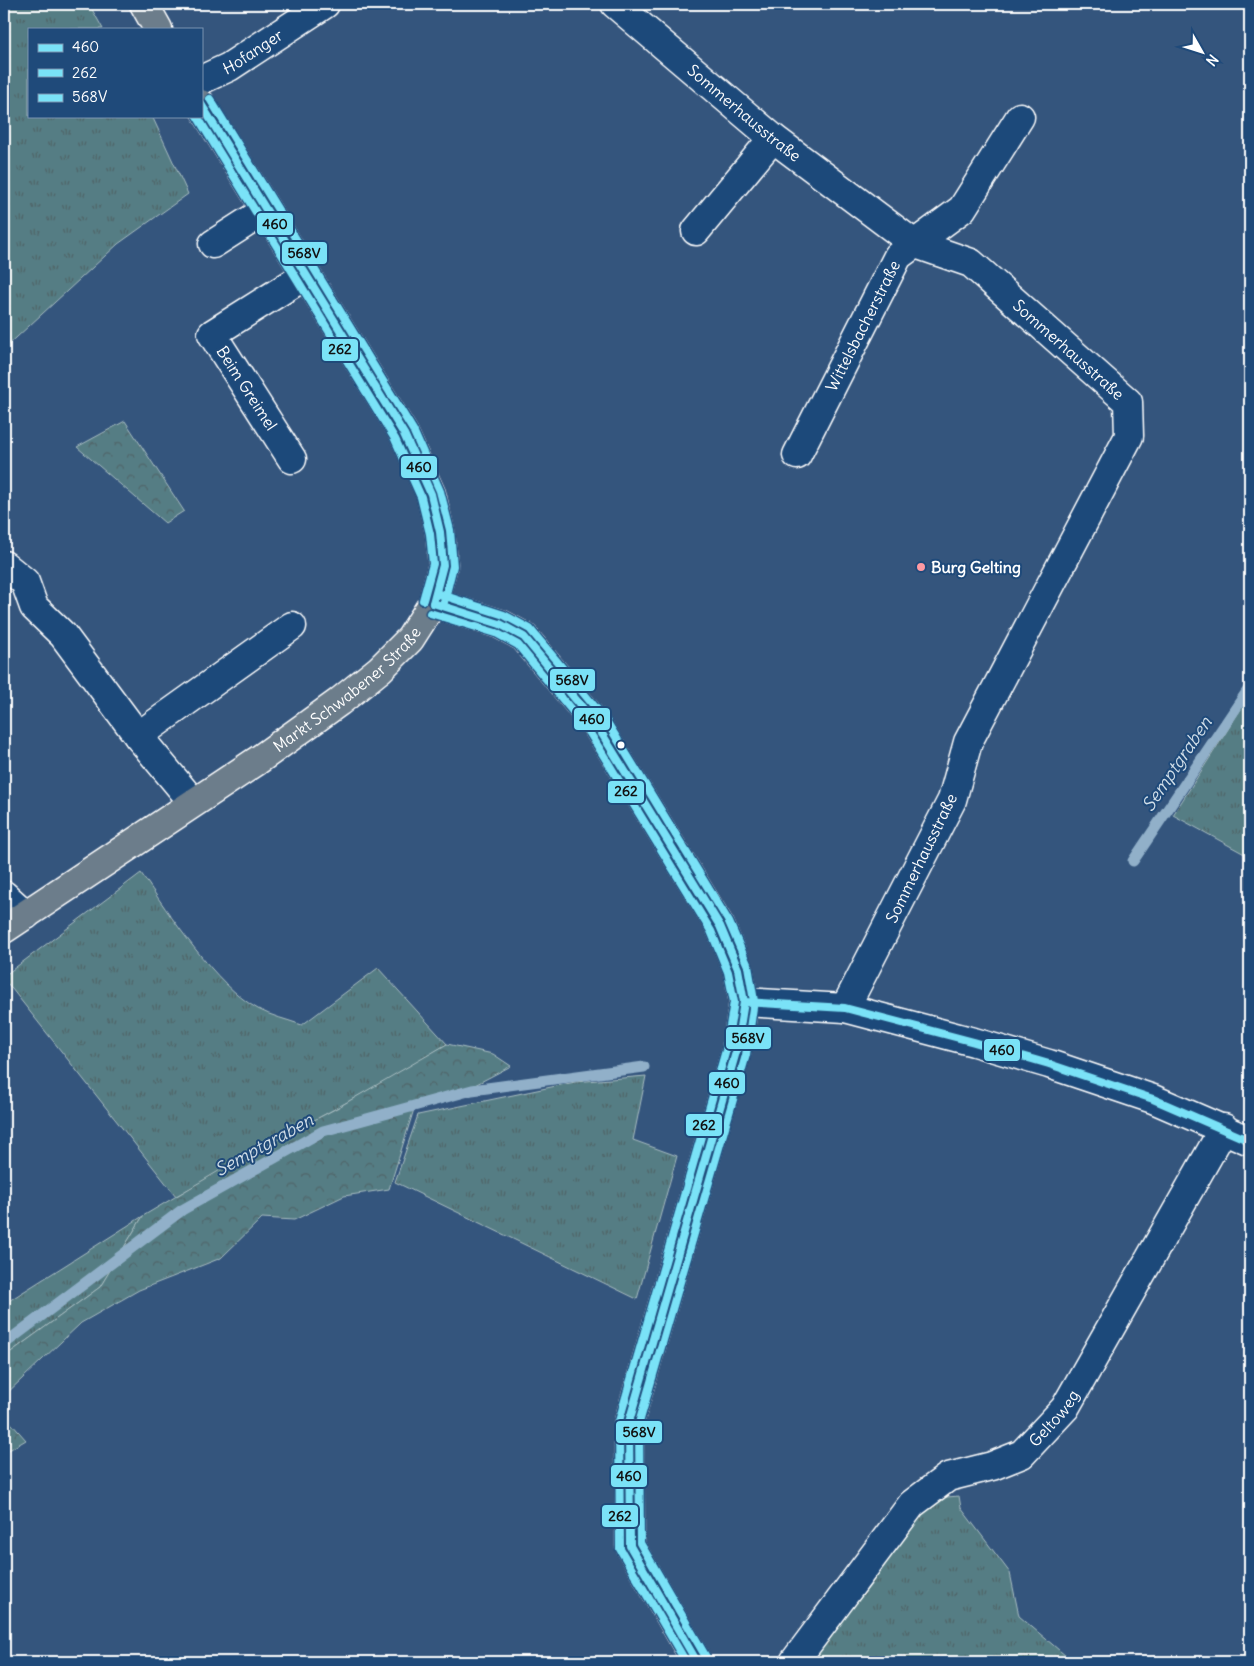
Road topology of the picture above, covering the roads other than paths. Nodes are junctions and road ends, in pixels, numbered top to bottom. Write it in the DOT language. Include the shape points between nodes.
graph roads {
  1 [pos="144,4"];
  2 [pos="325,4"];
  3 [pos="615,4"];
  4 [pos="157,28"];
  5 [pos="202,80"];
  6 [pos="202,106"];
  7 [pos="1020,117"];
  8 [pos="774,138"];
  9 [pos="266,210"];
  10 [pos="696,232"];
  11 [pos="913,243"];
  12 [pos="213,244"];
  13 [pos="306,274"];
  14 [pos="796,455"];
  15 [pos="292,459"];
  16 [pos="4,565"];
  17 [pos="433,603"];
  18 [pos="292,626"];
  19 [pos="138,736"];
  20 [pos="193,802"];
  21 [pos="4,895"];
  22 [pos="15,922"];
  23 [pos="744,1002"];
  24 [pos="845,1008"];
  25 [pos="1224,1128"];
  26 [pos="1250,1141"];
  27 [pos="698,1662"];
  28 [pos="794,1662"];
  1 -- 4 [label="main road"];
  2 -- 5 [label="street, Hofanger" via="229,67"];
  3 -- 8 [label="street, Sommerhausstraße"];
  6 -- 9 [label="main road, Markt Schwabener Straße"];
  7 -- 11 [label="street, Wittelsbacherstraße" via="962,210"];
  8 -- 10 [label="street"];
  8 -- 11 [label="street, Sommerhausstraße"];
  9 -- 12 [label="street"];
  9 -- 13 [label="main road, Markt Schwabener Straße"];
  11 -- 14 [label="street, Wittelsbacherstraße" via="898,256"];
  11 -- 24 [label="street, Sommerhausstraße" via="971,263 1128,402 1129,436 968,742 952,800"];
  13 -- 15 [label="street, Beim Greimel" via="212,334"];
  13 -- 17 [label="main road, Markt Schwabener Straße" via="404,434 431,494 440,532 443,565"];
  16 -- 19 [label="street" via="24,582 34,606 63,635"];
  17 -- 20 [label="main road, Markt Schwabener Straße" via="410,639 380,669 257,761"];
  17 -- 23 [label="street" via="500,624 524,637 596,724 720,926 738,969"];
  18 -- 19 [label="street"];
  19 -- 20 [label="street"];
  20 -- 22 [label="main road, Markt Schwabener Straße"];
  21 -- 22 [label="street"];
  23 -- 24 [label="street"];
  23 -- 27 [label="street" via="736,1052 629,1422 630,1546"];
  24 -- 25 [label="street" via="1049,1064 1153,1099"];
  25 -- 26 [label="street"];
  25 -- 28 [label="street, Geltoweg" via="1066,1408 1022,1454 992,1466 948,1477 912,1504"];
}
